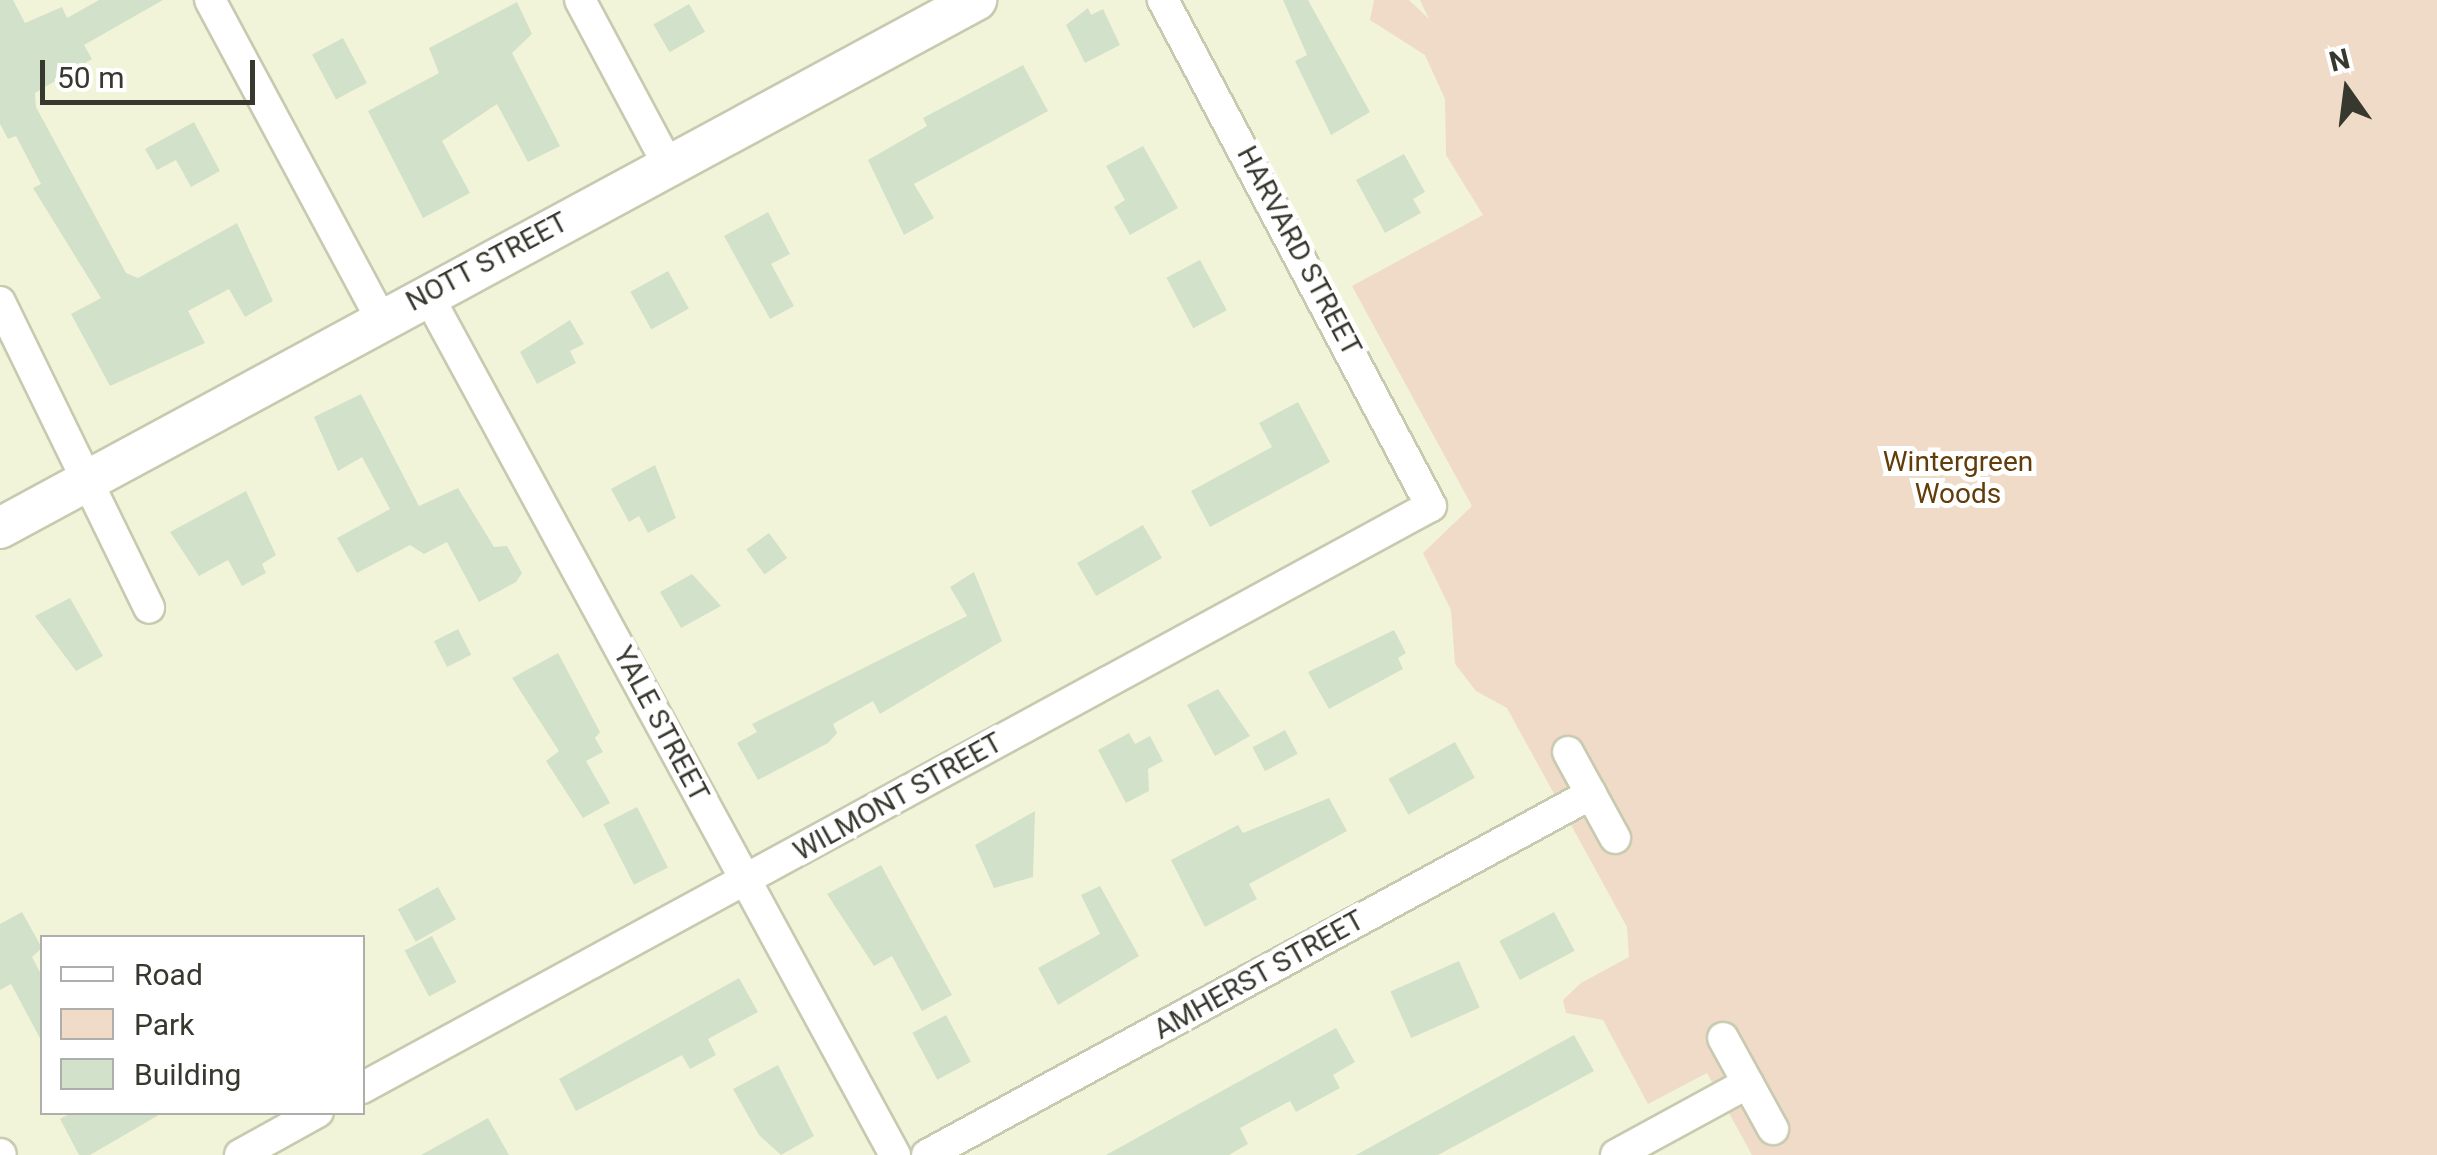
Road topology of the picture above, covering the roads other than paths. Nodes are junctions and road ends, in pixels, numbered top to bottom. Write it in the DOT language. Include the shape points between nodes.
graph roads {
  1 [pos="210,0"];
  2 [pos="580,0"];
  3 [pos="976,0"];
  4 [pos="1163,0"];
  5 [pos="668,165"];
  6 [pos="427,294"];
  7 [pos="0,302"];
  8 [pos="381,319"];
  9 [pos="88,479"];
  10 [pos="1432,504"];
  11 [pos="0,528"];
  12 [pos="149,608"];
  13 [pos="1568,752"];
  14 [pos="1591,794"];
  15 [pos="1615,838"];
  16 [pos="746,880"];
  17 [pos="1723,1038"];
  18 [pos="1748,1083"];
  19 [pos="365,1086"];
  20 [pos="313,1115"];
  21 [pos="1773,1129"];
  22 [pos="240,1155"];
  23 [pos="895,1155"];
  24 [pos="927,1155"];
  25 [pos="1616,1155"];
  1 -- 8 [label="street"];
  2 -- 5 [label="street"];
  3 -- 5 [label="street, NOTT STREET"];
  4 -- 10 [label="street, HARVARD STREET"];
  5 -- 6 [label="street, NOTT STREET"];
  6 -- 8 [label="street, NOTT STREET"];
  6 -- 16 [label="street, YALE STREET"];
  7 -- 9 [label="street"];
  8 -- 9 [label="street, NOTT STREET"];
  9 -- 11 [label="street, NOTT STREET"];
  9 -- 12 [label="street"];
  10 -- 16 [label="street, WILMONT STREET"];
  13 -- 14 [label="street"];
  14 -- 15 [label="street"];
  14 -- 24 [label="street, AMHERST STREET"];
  16 -- 19 [label="street, WILMONT STREET"];
  16 -- 23 [label="street, YALE STREET"];
  17 -- 18 [label="street"];
  18 -- 21 [label="street"];
  18 -- 25 [label="street"];
  20 -- 22 [label="street"];
}
